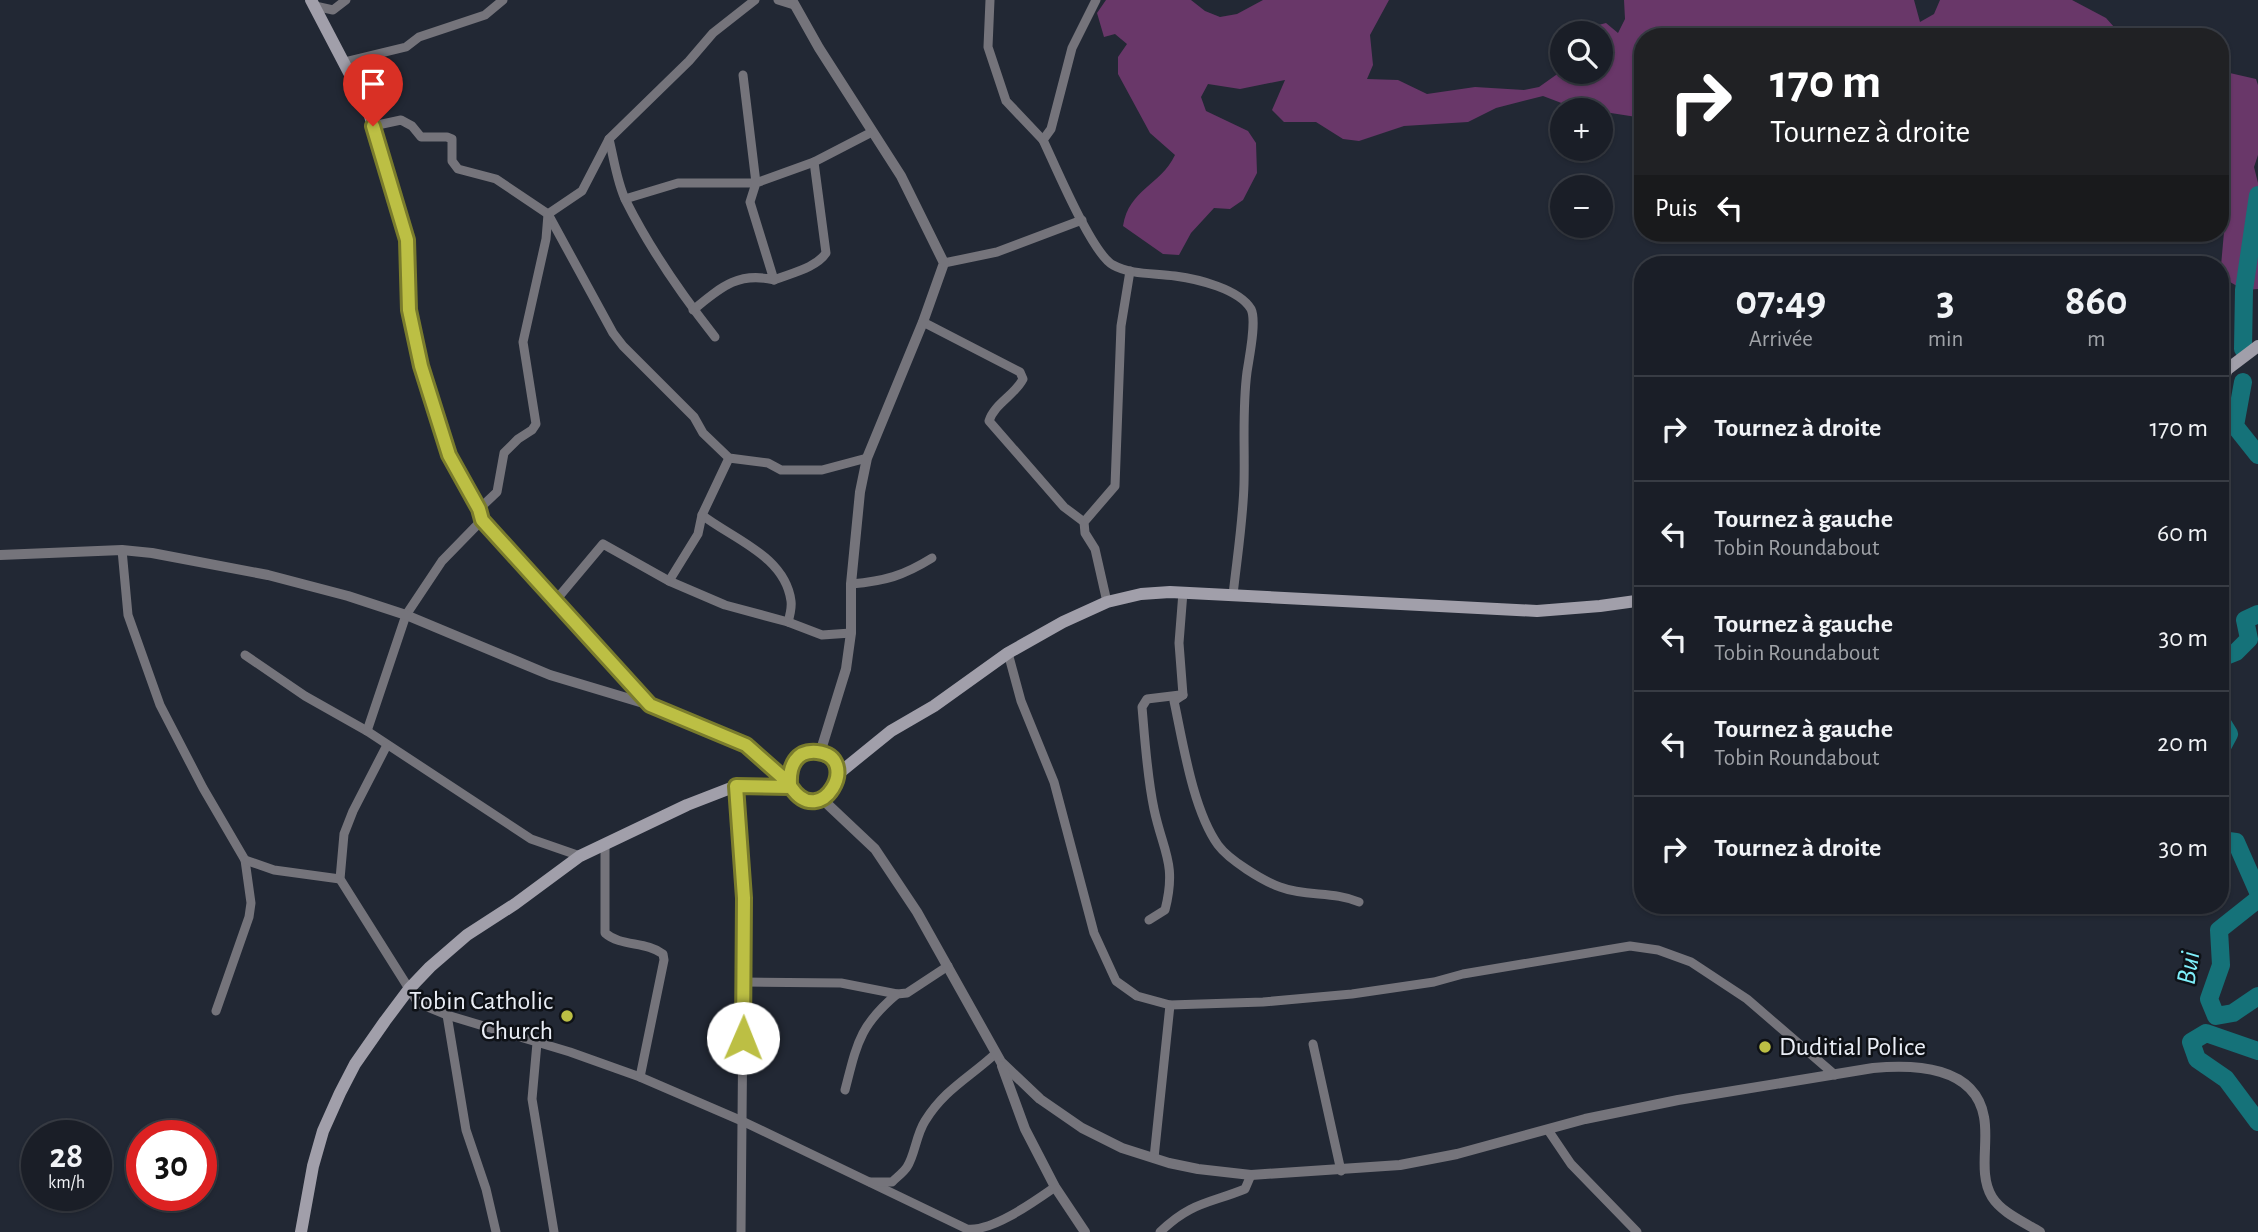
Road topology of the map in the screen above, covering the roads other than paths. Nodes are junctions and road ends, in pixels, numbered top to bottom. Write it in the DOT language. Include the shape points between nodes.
graph roads {
  1 [pos="346,0"];
  2 [pos="503,0"];
  3 [pos="755,0"];
  4 [pos="778,0"];
  5 [pos="990,0"];
  6 [pos="1096,0"];
  7 [pos="313,3"];
  8 [pos="793,3"];
  9 [pos="344,62"];
  10 [pos="743,75"];
  11 [pos="373,126"];
  12 [pos="872,132"];
  13 [pos="609,139"];
  14 [pos="1043,141"];
  15 [pos="814,162"];
  16 [pos="756,183"];
  17 [pos="625,199"];
  18 [pos="548,214"];
  19 [pos="1082,220"];
  20 [pos="944,263"];
  21 [pos="1130,271"];
  22 [pos="774,279"];
  23 [pos="693,310"];
  24 [pos="923,322"];
  25 [pos="715,337"];
  26 [pos="2258,346"];
  27 [pos="2229,368"];
  28 [pos="729,458"];
  29 [pos="867,458"];
  30 [pos="481,515"];
  31 [pos="702,515"];
  32 [pos="1084,522"];
  33 [pos="122,550"];
  34 [pos="0,555"];
  35 [pos="932,558"];
  36 [pos="669,582"];
  37 [pos="851,584"];
  38 [pos="1183,592"];
  39 [pos="1233,595"];
  40 [pos="556,600"];
  41 [pos="1634,601"];
  42 [pos="1107,602"];
  43 [pos="406,615"];
  44 [pos="788,622"];
  45 [pos="851,633"];
  46 [pos="1008,653"];
  47 [pos="245,656"];
  48 [pos="1183,695"];
  49 [pos="650,705"];
  50 [pos="367,731"];
  51 [pos="387,745"];
  52 [pos="820,752"];
  53 [pos="838,774"];
  54 [pos="791,785"];
  55 [pos="736,786"];
  56 [pos="822,799"];
  57 [pos="605,845"];
  58 [pos="580,856"];
  59 [pos="245,860"];
  60 [pos="341,879"];
  61 [pos="1359,902"];
  62 [pos="1149,920"];
  63 [pos="948,966"];
  64 [pos="744,982"];
  65 [pos="409,989"];
  66 [pos="897,994"];
  67 [pos="1170,1005"];
  68 [pos="216,1011"];
  69 [pos="447,1015"];
  70 [pos="537,1043"];
  71 [pos="1313,1044"];
  72 [pos="998,1058"];
  73 [pos="1835,1075"];
  74 [pos="640,1077"];
  75 [pos="845,1090"];
  76 [pos="742,1121"];
  77 [pos="1548,1130"];
  78 [pos="1154,1158"];
  79 [pos="1341,1171"];
  80 [pos="1251,1175"];
  81 [pos="869,1182"];
  82 [pos="1055,1187"];
  83 [pos="301,1232"];
  84 [pos="496,1232"];
  85 [pos="555,1232"];
  86 [pos="741,1232"];
  87 [pos="1085,1232"];
  88 [pos="1160,1232"];
  89 [pos="1636,1232"];
  90 [pos="2039,1232"];
  1 -- 7 [label="street" via="332,9"];
  2 -- 9 [label="street" via="485,15 419,37 406,47"];
  3 -- 13 [label="street" via="713,33"];
  4 -- 8 [label="street"];
  5 -- 14 [label="street" via="988,47 1006,101"];
  6 -- 14 [label="street" via="1072,48 1051,129"];
  7 -- 9 [label="main road"];
  8 -- 12 [label="street"];
  9 -- 11 [label="main road"];
  10 -- 16 [label="street"];
  11 -- 18 [label="street" via="401,120 421,137 452,139 452,161 458,169 496,179"];
  11 -- 30 [label="main road" via="407,240 409,310 421,366 449,455"];
  12 -- 15 [label="street"];
  12 -- 20 [label="street" via="901,176"];
  13 -- 17 [label="street"];
  13 -- 18 [label="street" via="582,191"];
  14 -- 19 [label="street"];
  15 -- 16 [label="street"];
  15 -- 22 [label="street" via="827,253 815,264"];
  16 -- 17 [label="street" via="678,183"];
  16 -- 22 [label="street" via="750,202"];
  17 -- 23 [label="street"];
  18 -- 28 [label="street" via="618,339"];
  18 -- 30 [label="street" via="523,342 536,424 504,453 497,492"];
  19 -- 20 [label="street" via="997,252"];
  19 -- 21 [label="street" via="1111,264"];
  20 -- 24 [label="street"];
  21 -- 32 [label="street" via="1121,326 1115,486"];
  21 -- 39 [label="street" via="1178,276 1227,290 1242,298 1253,312 1243,396 1244,483"];
  22 -- 23 [label="street" via="734,280"];
  23 -- 25 [label="street"];
  24 -- 29 [label="street"];
  24 -- 32 [label="street" via="1020,372 1023,379 989,421 1064,507"];
  26 -- 27 [label="main road"];
  28 -- 29 [label="street" via="768,463 781,470 822,470"];
  28 -- 31 [label="street"];
  29 -- 37 [label="street"];
  30 -- 40 [label="main road"];
  30 -- 43 [label="street" via="442,561"];
  31 -- 36 [label="street" via="698,534"];
  31 -- 44 [label="street" via="767,559 782,575 792,603"];
  32 -- 42 [label="street"];
  33 -- 34 [label="street"];
  33 -- 43 [label="street" via="268,575"];
  33 -- 59 [label="street" via="128,615 160,705"];
  35 -- 37 [label="street" via="898,576"];
  36 -- 40 [label="street" via="603,544"];
  36 -- 44 [label="street" via="725,605"];
  37 -- 45 [label="street"];
  38 -- 39 [label="main road"];
  38 -- 42 [label="main road"];
  38 -- 48 [label="street" via="1179,643"];
  39 -- 41 [label="main road" via="1537,611"];
  40 -- 49 [label="main road"];
  42 -- 46 [label="main road"];
  43 -- 49 [label="street" via="550,675"];
  43 -- 50 [label="street"];
  44 -- 45 [label="street" via="822,635"];
  45 -- 52 [label="street" via="846,669"];
  46 -- 53 [label="main road" via="891,731"];
  46 -- 67 [label="street" via="1021,701 1054,782 1094,933 1110,971 1137,996"];
  47 -- 50 [label="street"];
  48 -- 61 [label="street" via="1174,701 1182,740 1202,812 1219,847 1280,887"];
  48 -- 62 [label="street" via="1147,699 1142,707 1147,767 1171,871 1165,910"];
  49 -- 54 [label="main road" via="746,745"];
  50 -- 51 [label="street"];
  51 -- 58 [label="street" via="531,839"];
  51 -- 60 [label="street" via="344,834"];
  52 -- 53 [label="main road" via="832,760"];
  52 -- 54 [label="main road" via="807,752 795,759 789,771"];
  53 -- 56 [label="main road" via="834,789"];
  54 -- 55 [label="main road"];
  54 -- 56 [label="main road" via="804,799"];
  55 -- 57 [label="main road"];
  55 -- 64 [label="street"];
  56 -- 63 [label="street" via="875,849"];
  57 -- 58 [label="main road"];
  57 -- 74 [label="street" via="605,933 657,949 664,960"];
  58 -- 65 [label="main road" via="467,935"];
  59 -- 60 [label="street" via="274,870"];
  59 -- 68 [label="street" via="249,917"];
  60 -- 65 [label="street"];
  63 -- 66 [label="street" via="907,993"];
  63 -- 72 [label="street"];
  64 -- 66 [label="street" via="841,983"];
  64 -- 76 [label="street"];
  65 -- 69 [label="street" via="418,1003"];
  65 -- 83 [label="main road" via="355,1065 334,1105 313,1166"];
  66 -- 75 [label="street" via="881,1007 858,1039"];
  67 -- 73 [label="street" via="1352,994 1630,946 1691,962 1747,999"];
  67 -- 78 [label="street"];
  69 -- 70 [label="street"];
  69 -- 84 [label="street" via="466,1130"];
  70 -- 74 [label="street"];
  70 -- 85 [label="street" via="532,1099"];
  71 -- 79 [label="street"];
  72 -- 78 [label="street" via="1040,1099 1082,1128"];
  72 -- 81 [label="street" via="950,1088 936,1104 923,1123 908,1166 892,1182"];
  72 -- 82 [label="street" via="1025,1129"];
  73 -- 77 [label="street" via="1678,1100"];
  73 -- 90 [label="street" via="1900,1065 1927,1067 1968,1086 1984,1116 1990,1194"];
  74 -- 76 [label="street"];
  76 -- 81 [label="street"];
  76 -- 86 [label="street"];
  77 -- 79 [label="street" via="1457,1154"];
  77 -- 89 [label="street" via="1571,1164"];
  78 -- 80 [label="street"];
  79 -- 80 [label="street"];
  80 -- 88 [label="street" via="1245,1189 1190,1208"];
  81 -- 82 [label="street" via="976,1231"];
  82 -- 87 [label="street"];
}
